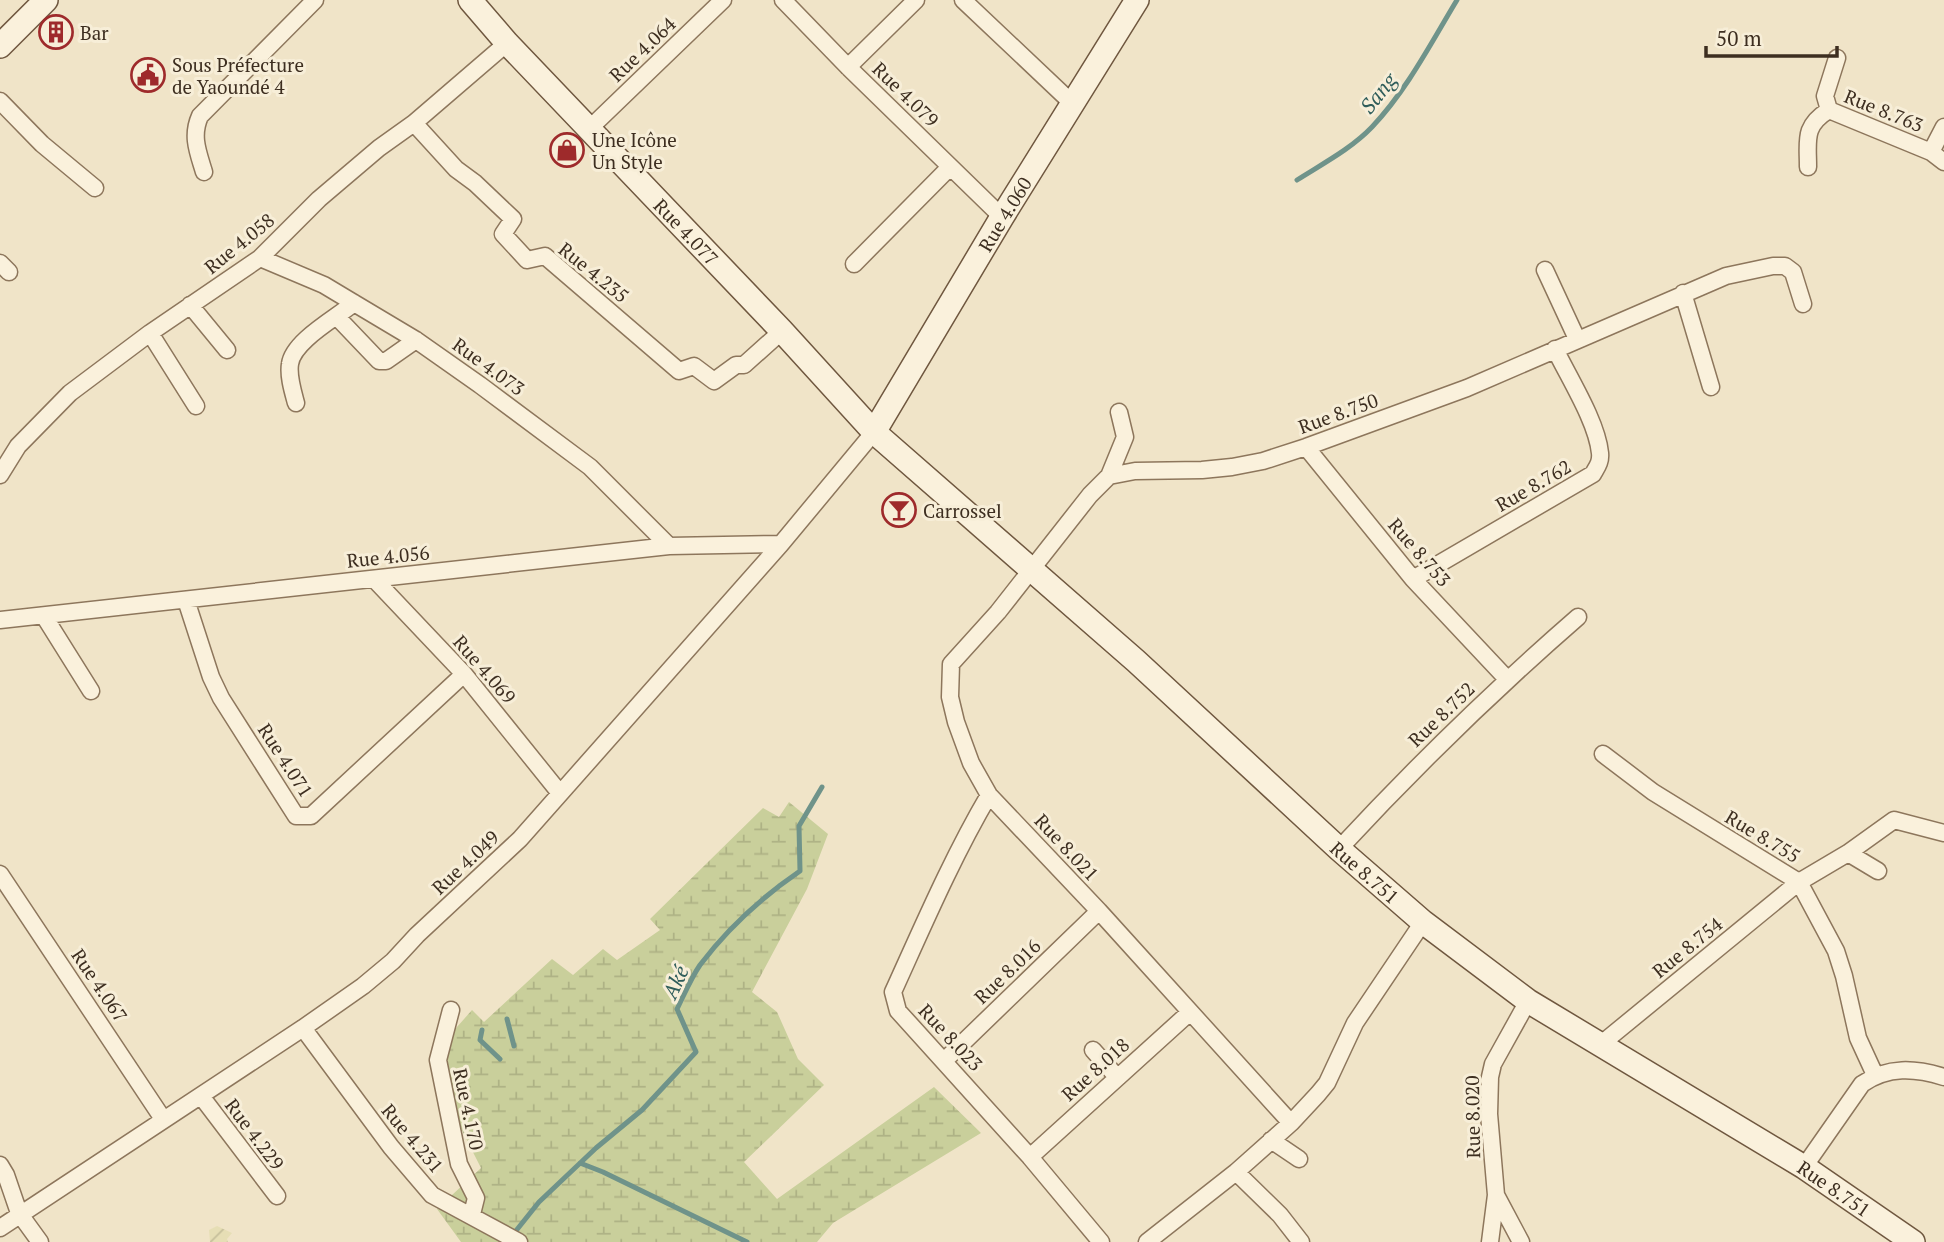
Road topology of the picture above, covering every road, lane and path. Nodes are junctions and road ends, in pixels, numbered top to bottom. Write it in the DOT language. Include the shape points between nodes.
graph roads {
  1 [pos="46,0"];
  2 [pos="315,0"];
  3 [pos="470,0"];
  4 [pos="723,0"];
  5 [pos="783,0"];
  6 [pos="916,0"];
  7 [pos="963,0"];
  8 [pos="1137,0"];
  9 [pos="507,43"];
  10 [pos="0,46"];
  11 [pos="1837,58"];
  12 [pos="848,67"];
  13 [pos="0,102"];
  14 [pos="1073,104"];
  15 [pos="1829,110"];
  16 [pos="414,123"];
  17 [pos="1944,127"];
  18 [pos="589,129"];
  19 [pos="1931,152"];
  20 [pos="1944,162"];
  21 [pos="950,167"];
  22 [pos="1808,167"];
  23 [pos="204,172"];
  24 [pos="95,188"];
  25 [pos="1002,217"];
  26 [pos="260,258"];
  27 [pos="854,264"];
  28 [pos="1545,270"];
  29 [pos="1683,293"];
  30 [pos="354,303"];
  31 [pos="1803,304"];
  32 [pos="190,305"];
  33 [pos="337,317"];
  34 [pos="782,331"];
  35 [pos="150,333"];
  36 [pos="416,340"];
  37 [pos="1577,340"];
  38 [pos="1555,349"];
  39 [pos="227,350"];
  40 [pos="1711,387"];
  41 [pos="296,403"];
  42 [pos="196,406"];
  43 [pos="1119,412"];
  44 [pos="874,432"];
  45 [pos="1306,447"];
  46 [pos="0,475"];
  47 [pos="1109,476"];
  48 [pos="781,544"];
  49 [pos="668,546"];
  50 [pos="1031,572"];
  51 [pos="374,579"];
  52 [pos="1413,579"];
  53 [pos="186,600"];
  54 [pos="44,616"];
  55 [pos="1578,617"];
  56 [pos="0,620"];
  57 [pos="464,674"];
  58 [pos="1507,679"];
  59 [pos="91,691"];
  60 [pos="1603,754"];
  61 [pos="559,792"];
  62 [pos="989,795"];
  63 [pos="1944,833"];
  64 [pos="1339,849"];
  65 [pos="1848,853"];
  66 [pos="1878,871"];
  67 [pos="0,874"];
  68 [pos="1799,882"];
  69 [pos="1099,911"];
  70 [pos="1423,922"];
  71 [pos="1528,1001"];
  72 [pos="451,1010"];
  73 [pos="1189,1013"];
  74 [pos="303,1028"];
  75 [pos="1600,1045"];
  76 [pos="1093,1050"];
  77 [pos="945,1060"];
  78 [pos="1875,1075"];
  79 [pos="1117,1077"];
  80 [pos="1944,1077"];
  81 [pos="201,1096"];
  82 [pos="163,1119"];
  83 [pos="1291,1123"];
  84 [pos="1271,1140"];
  85 [pos="1030,1157"];
  86 [pos="1299,1159"];
  87 [pos="0,1165"];
  88 [pos="1804,1167"];
  89 [pos="1236,1172"];
  90 [pos="1496,1195"];
  91 [pos="276,1196"];
  92 [pos="19,1213"];
  93 [pos="471,1214"];
  94 [pos="0,1228"];
  95 [pos="40,1242"];
  96 [pos="519,1242"];
  97 [pos="1101,1242"];
  98 [pos="1147,1242"];
  99 [pos="1301,1242"];
  100 [pos="1490,1242"];
  101 [pos="1521,1242"];
  102 [pos="1913,1242"];
  1 -- 10 [label="main road"];
  2 -- 23 [label="street" via="200,116 194,140"];
  3 -- 9 [label="main road, Rue 4.077"];
  4 -- 18 [label="street, Rue 4.064"];
  5 -- 12 [label="street, Rue 4.079"];
  6 -- 12 [label="street"];
  7 -- 14 [label="street"];
  8 -- 14 [label="main road, Rue 4.060"];
  9 -- 16 [label="street, Rue 4.058"];
  9 -- 18 [label="main road, Rue 4.077"];
  11 -- 15 [label="street" via="1825,96"];
  12 -- 21 [label="street, Rue 4.079"];
  13 -- 24 [label="street"];
  14 -- 25 [label="main road, Rue 4.060"];
  15 -- 19 [label="street, Rue 8.763"];
  15 -- 22 [label="street, Rue 8.763" via="1814,119 1808,136"];
  16 -- 26 [label="street, Rue 4.058" via="319,199"];
  16 -- 34 [label="street, Rue 4.235" via="456,169 513,219 503,234 527,260 545,256 679,371 694,366 715,381 736,365 744,365"];
  17 -- 19 [label="street"];
  18 -- 34 [label="main road, Rue 4.077"];
  19 -- 20 [label="street, Rue 8.763"];
  21 -- 25 [label="street, Rue 4.079"];
  21 -- 27 [label="street"];
  25 -- 44 [label="main road, Rue 4.060"];
  26 -- 30 [label="street, Rue 4.073"];
  26 -- 32 [label="street, Rue 4.058"];
  28 -- 37 [label="street"];
  29 -- 31 [label="street, Rue 8.750" via="1726,276 1785,266 1793,272"];
  29 -- 37 [label="street, Rue 8.750"];
  29 -- 40 [label="street"];
  30 -- 33 [label="street"];
  30 -- 36 [label="street, Rue 4.073"];
  32 -- 35 [label="street, Rue 4.058"];
  32 -- 39 [label="street"];
  33 -- 36 [label="street" via="379,361"];
  33 -- 41 [label="street" via="295,351 289,365"];
  34 -- 44 [label="main road, Rue 4.077"];
  35 -- 42 [label="street"];
  35 -- 46 [label="street, Rue 4.058" via="69,393 18,446"];
  36 -- 49 [label="street, Rue 4.073" via="590,467"];
  37 -- 38 [label="street, Rue 8.750"];
  38 -- 45 [label="street, Rue 8.750" via="1467,388"];
  38 -- 52 [label="street, Rue 8.762" via="1595,435 1600,454 1593,474"];
  43 -- 47 [label="street" via="1125,437"];
  44 -- 48 [label="street, Rue 4.049"];
  44 -- 50 [label="main road, Rue 8.751"];
  45 -- 47 [label="street, Rue 8.750" via="1216,469"];
  45 -- 52 [label="street, Rue 8.753"];
  47 -- 50 [label="street"];
  48 -- 49 [label="street, Rue 4.056"];
  48 -- 61 [label="street, Rue 4.049"];
  49 -- 51 [label="street, Rue 4.056"];
  50 -- 62 [label="street, Rue 8.021" via="954,659 950,670 950,697 962,744"];
  50 -- 64 [label="main road, Rue 8.751" via="1136,661"];
  51 -- 53 [label="street, Rue 4.056"];
  51 -- 57 [label="street, Rue 4.069"];
  52 -- 58 [label="street, Rue 8.753"];
  53 -- 54 [label="street, Rue 4.056"];
  53 -- 57 [label="street, Rue 4.071" via="221,698 296,816 311,816"];
  54 -- 56 [label="street, Rue 4.056"];
  54 -- 59 [label="street"];
  55 -- 58 [label="street, Rue 8.752"];
  57 -- 61 [label="street, Rue 4.069"];
  58 -- 64 [label="street, Rue 8.752"];
  60 -- 68 [label="street, Rue 8.755" via="1653,792"];
  61 -- 74 [label="street, Rue 4.049" via="520,839 393,961"];
  62 -- 69 [label="street, Rue 8.021"];
  62 -- 77 [label="street, Rue 8.023" via="969,828 893,992 898,1011"];
  63 -- 65 [label="street, Rue 8.754" via="1894,820"];
  64 -- 70 [label="main road, Rue 8.751"];
  65 -- 66 [label="street"];
  65 -- 68 [label="street, Rue 8.754"];
  67 -- 82 [label="street, Rue 4.067"];
  68 -- 75 [label="street, Rue 8.754"];
  68 -- 78 [label="street, Rue 8.755" via="1836,951 1858,1038"];
  69 -- 73 [label="street, Rue 8.021"];
  69 -- 77 [label="street, Rue 8.016"];
  70 -- 71 [label="main road, Rue 8.751"];
  70 -- 83 [label="street" via="1355,1023 1327,1083"];
  71 -- 75 [label="main road, Rue 8.751"];
  71 -- 90 [label="street, Rue 8.020" via="1490,1077"];
  72 -- 93 [label="street, Rue 4.170" via="438,1060 459,1164 476,1198"];
  73 -- 79 [label="street, Rue 8.018"];
  73 -- 83 [label="street, Rue 8.021"];
  74 -- 81 [label="street, Rue 4.049"];
  74 -- 93 [label="street, Rue 4.231" via="432,1195"];
  75 -- 88 [label="main road, Rue 8.751"];
  76 -- 79 [label="street"];
  77 -- 85 [label="street, Rue 8.023"];
  78 -- 80 [label="street" via="1908,1069"];
  78 -- 88 [label="street" via="1862,1084"];
  79 -- 85 [label="street, Rue 8.018"];
  81 -- 82 [label="street, Rue 4.049"];
  81 -- 91 [label="street, Rue 4.229"];
  82 -- 92 [label="street, Rue 4.049"];
  83 -- 84 [label="street"];
  84 -- 86 [label="street"];
  84 -- 89 [label="street"];
  85 -- 97 [label="street, Rue 8.023"];
  87 -- 92 [label="street"];
  88 -- 102 [label="main road, Rue 8.751"];
  89 -- 98 [label="street"];
  89 -- 99 [label="street"];
  90 -- 100 [label="street, Rue 8.020"];
  90 -- 101 [label="street"];
  92 -- 94 [label="street, Rue 4.049"];
  92 -- 95 [label="street"];
  93 -- 96 [label="street, Rue 4.231"];
}
